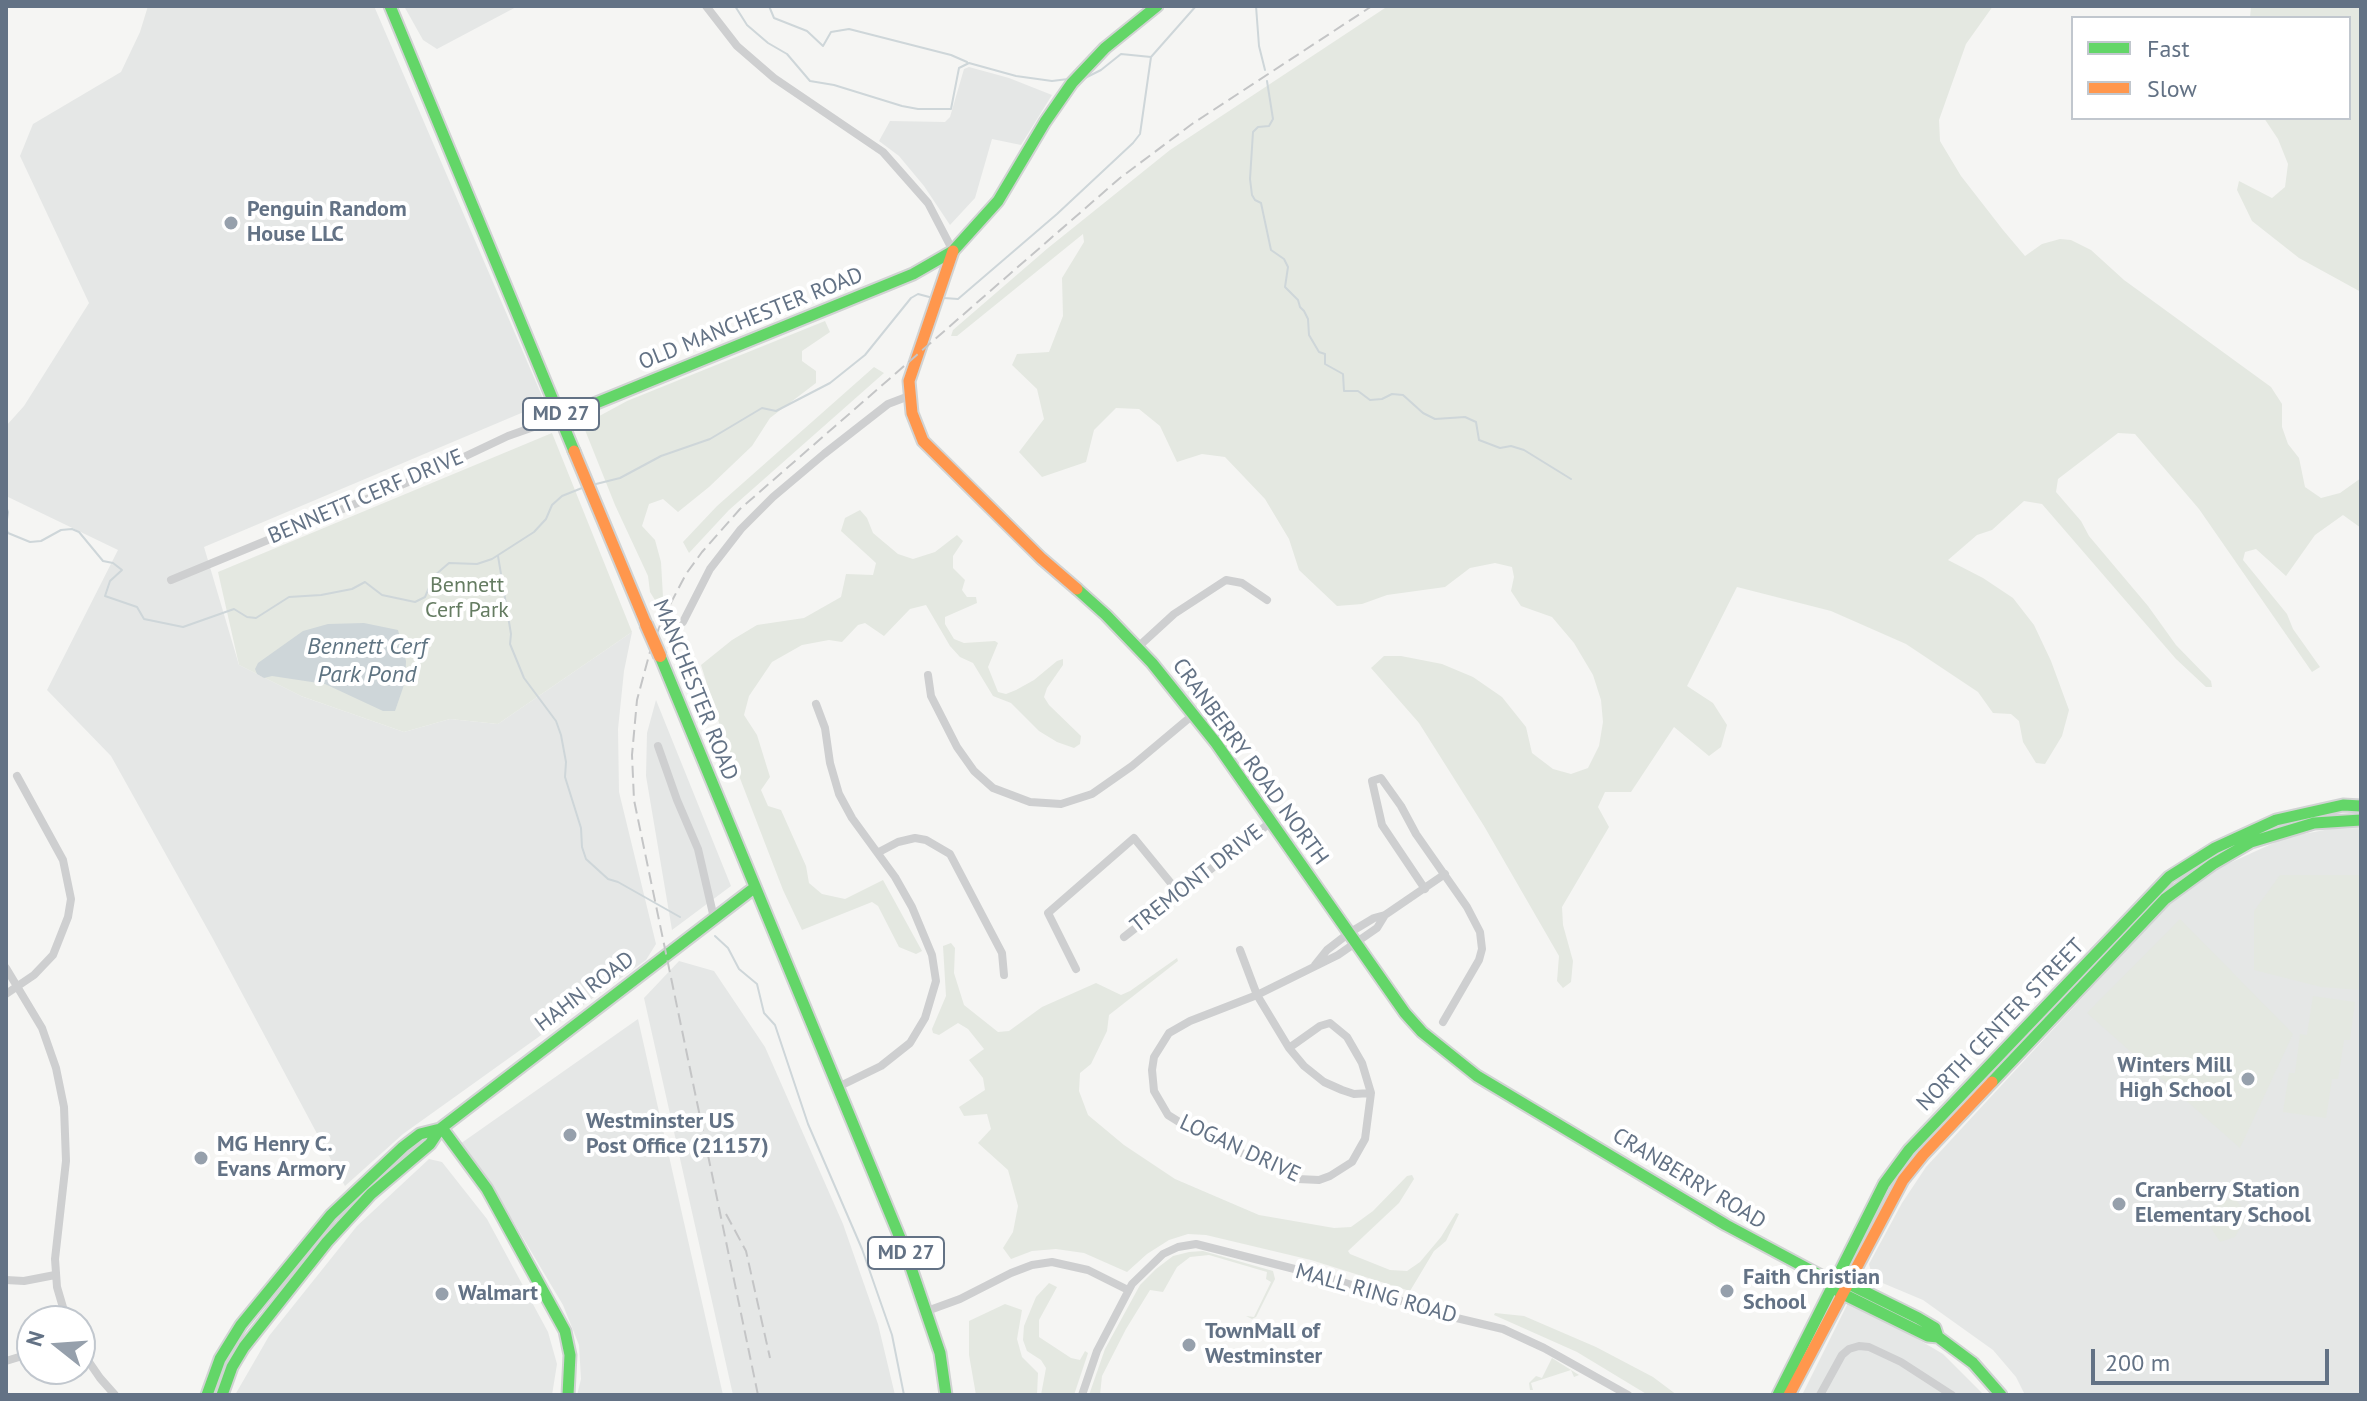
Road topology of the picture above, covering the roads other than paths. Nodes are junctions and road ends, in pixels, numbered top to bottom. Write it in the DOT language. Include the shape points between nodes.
graph roads {
  1 [pos="390,6"];
  2 [pos="706,6"];
  3 [pos="1157,6"];
  4 [pos="953,251"];
  5 [pos="909,396"];
  6 [pos="562,417"];
  7 [pos="171,580"];
  8 [pos="1267,600"];
  9 [pos="683,622"];
  10 [pos="1138,647"];
  11 [pos="928,675"];
  12 [pos="816,704"];
  13 [pos="1194,714"];
  14 [pos="658,746"];
  15 [pos="17,776"];
  16 [pos="1398,802"];
  17 [pos="2361,806"];
  18 [pos="1378,810"];
  19 [pos="2361,820"];
  20 [pos="1271,822"];
  21 [pos="879,852"];
  22 [pos="1445,874"];
  23 [pos="754,888"];
  24 [pos="1425,889"];
  25 [pos="1179,893"];
  26 [pos="714,918"];
  27 [pos="1124,937"];
  28 [pos="1352,938"];
  29 [pos="1240,950"];
  30 [pos="6,968"];
  31 [pos="1076,969"];
  32 [pos="1004,975"];
  33 [pos="18,984"];
  34 [pos="6,994"];
  35 [pos="1257,995"];
  36 [pos="1443,1022"];
  37 [pos="1289,1048"];
  38 [pos="838,1087"];
  39 [pos="1371,1093"];
  40 [pos="1535,1108"];
  41 [pos="441,1129"];
  42 [pos="55,1275"];
  43 [pos="6,1280"];
  44 [pos="1837,1285"];
  45 [pos="1128,1290"];
  46 [pos="63,1305"];
  47 [pos="927,1311"];
  48 [pos="96,1372"];
  49 [pos="115,1395"];
  50 [pos="207,1395"];
  51 [pos="222,1395"];
  52 [pos="568,1395"];
  53 [pos="946,1395"];
  54 [pos="1082,1395"];
  55 [pos="1628,1395"];
  56 [pos="1778,1395"];
  57 [pos="1789,1395"];
  58 [pos="1820,1395"];
  59 [pos="1952,1395"];
  60 [pos="2001,1395"];
  1 -- 6 [label="street, MANCHESTER ROAD / MD 27"];
  2 -- 4 [label="street" via="737,46 774,78 883,152 921,193"];
  3 -- 4 [label="street, OLD MANCHESTER ROAD" via="1079,75 998,201"];
  4 -- 5 [label="street, OLD MANCHESTER ROAD" via="912,368"];
  4 -- 6 [label="street, OLD MANCHESTER ROAD" via="913,274"];
  5 -- 9 [label="street" via="880,410 751,518 710,569"];
  5 -- 10 [label="street, CRANBERRY ROAD NORTH" via="916,427 934,454"];
  6 -- 7 [label="street, BENNETT CERF DRIVE"];
  6 -- 23 [label="street, MANCHESTER ROAD / MD 27, bridge"];
  8 -- 10 [label="street" via="1242,583 1226,580 1174,614"];
  10 -- 13 [label="street, CRANBERRY ROAD NORTH"];
  11 -- 13 [label="street" via="931,696 974,771 1004,794 1030,802 1061,804 1092,794"];
  12 -- 21 [label="street" via="839,794"];
  13 -- 20 [label="street, CRANBERRY ROAD NORTH"];
  14 -- 26 [label="street" via="698,849"];
  15 -- 33 [label="street" via="63,860 71,899 53,955"];
  16 -- 18 [label="street"];
  16 -- 18 [label="street" via="1381,778 1372,781"];
  16 -- 22 [label="street"];
  17 -- 44 [label="street, NORTH CENTER STREET" via="2302,812 2265,824 2169,877 1909,1150 1884,1184"];
  18 -- 24 [label="street" via="1382,825"];
  19 -- 44 [label="street, NORTH CENTER STREET" via="2314,823 2269,835 2213,864 2165,899 1923,1155"];
  20 -- 25 [label="street, TREMONT DRIVE"];
  20 -- 28 [label="street, CRANBERRY ROAD NORTH"];
  21 -- 32 [label="street" via="915,838 950,854 1002,953"];
  21 -- 38 [label="street" via="924,932 936,971 934,994 910,1043 881,1066"];
  22 -- 24 [label="street, LOGAN DRIVE"];
  22 -- 36 [label="street" via="1473,917 1482,949 1468,984"];
  23 -- 26 [label="street, HAHN ROAD"];
  23 -- 38 [label="street, MANCHESTER ROAD / MD 27"];
  24 -- 28 [label="street, LOGAN DRIVE" via="1385,915 1381,924"];
  25 -- 27 [label="street, TREMONT DRIVE"];
  25 -- 31 [label="street" via="1134,838 1048,913"];
  26 -- 41 [label="street, HAHN ROAD"];
  28 -- 35 [label="street, LOGAN DRIVE" via="1338,955"];
  28 -- 40 [label="street, CRANBERRY ROAD NORTH" via="1405,1013 1438,1047"];
  29 -- 35 [label="street"];
  30 -- 33 [label="street"];
  33 -- 34 [label="street"];
  33 -- 42 [label="street" via="50,1046 64,1107 66,1161"];
  35 -- 37 [label="street"];
  35 -- 39 [label="street, LOGAN DRIVE" via="1190,1021 1164,1039 1154,1057 1152,1081 1168,1115 1283,1173 1319,1180 1336,1174 1358,1154 1369,1125"];
  37 -- 39 [label="street" via="1324,1082 1354,1094"];
  37 -- 39 [label="street, LOGAN DRIVE" via="1327,1023 1336,1026 1353,1045"];
  38 -- 47 [label="street, MANCHESTER ROAD / MD 27"];
  40 -- 44 [label="street, CRANBERRY ROAD" via="1726,1225"];
  41 -- 50 [label="street, HAHN ROAD" via="420,1134 403,1147 331,1215 241,1325 220,1359"];
  41 -- 51 [label="street, HAHN ROAD" via="327,1242 244,1347"];
  41 -- 52 [label="street" via="487,1189 565,1331"];
  42 -- 43 [label="street"];
  42 -- 46 [label="street"];
  44 -- 56 [label="street, NORTH CENTER STREET"];
  44 -- 57 [label="street, NORTH CENTER STREET"];
  44 -- 60 [label="street, CRANBERRY ROAD" via="1935,1328 1938,1337 1973,1363"];
  45 -- 47 [label="street" via="1088,1270 1052,1262 1011,1273"];
  45 -- 54 [label="street, MALL RING ROAD"];
  45 -- 55 [label="street, MALL RING ROAD" via="1167,1251 1203,1245 1503,1329"];
  47 -- 53 [label="street, MANCHESTER ROAD / MD 27"];
  48 -- 49 [label="street"];
  58 -- 59 [label="street" via="1842,1355 1859,1346 1901,1362"];
}
